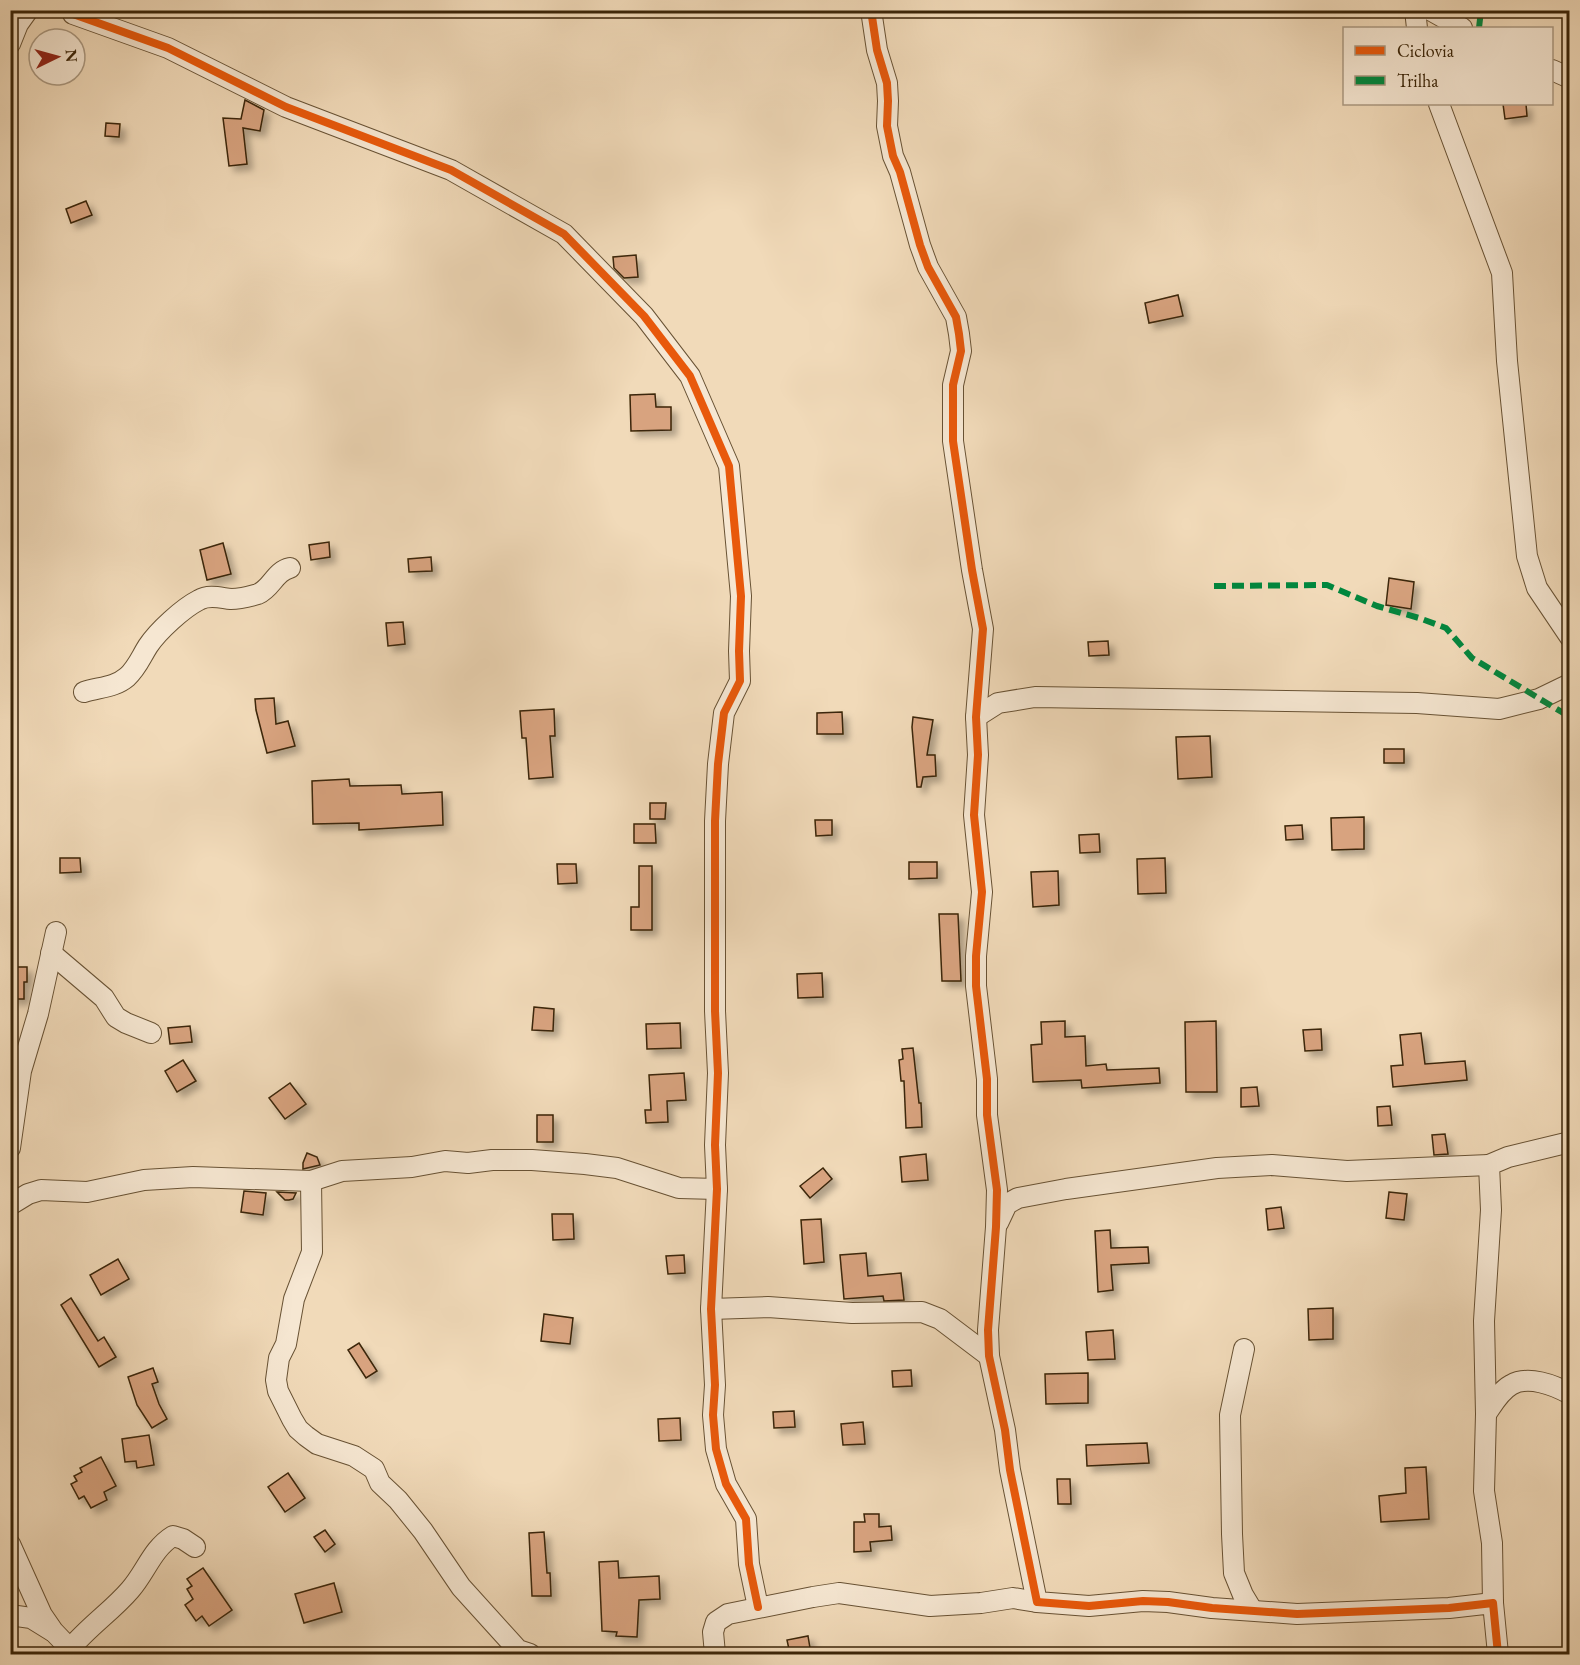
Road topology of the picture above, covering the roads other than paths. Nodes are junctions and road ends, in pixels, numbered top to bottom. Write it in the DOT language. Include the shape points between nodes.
graph roads {
  1 [pos="28,10"];
  2 [pos="871,10"];
  3 [pos="1415,10"];
  4 [pos="1430,10"];
  5 [pos="73,14"];
  6 [pos="1417,27"];
  7 [pos="1460,27"];
  8 [pos="10,44"];
  9 [pos="1553,71"];
  10 [pos="1569,78"];
  11 [pos="1439,105"];
  12 [pos="290,568"];
  13 [pos="1569,637"];
  14 [pos="1569,684"];
  15 [pos="84,692"];
  16 [pos="976,717"];
  17 [pos="56,932"];
  18 [pos="51,953"];
  19 [pos="151,1034"];
  20 [pos="1569,1142"];
  21 [pos="10,1148"];
  22 [pos="1489,1166"];
  23 [pos="311,1181"];
  24 [pos="717,1189"];
  25 [pos="10,1206"];
  26 [pos="996,1227"];
  27 [pos="711,1309"];
  28 [pos="1244,1349"];
  29 [pos="989,1356"];
  30 [pos="1569,1394"];
  31 [pos="1486,1414"];
  32 [pos="10,1544"];
  33 [pos="195,1547"];
  34 [pos="1037,1602"];
  35 [pos="1493,1603"];
  36 [pos="758,1607"];
  37 [pos="1252,1610"];
  38 [pos="10,1615"];
  39 [pos="53,1631"];
  40 [pos="72,1652"];
  41 [pos="530,1654"];
  42 [pos="715,1654"];
  43 [pos="1498,1654"];
  1 -- 8 [label="street"];
  2 -- 16 [label="street" via="887,83 889,143 928,267 956,317 959,333 960,351 953,385 953,441 983,629"];
  3 -- 6 [label="street"];
  4 -- 7 [label="street"];
  5 -- 24 [label="street" via="168,48 286,106 451,170 564,234 644,316 690,376 729,466 741,596 741,681 724,713 714,821"];
  9 -- 10 [label="street"];
  11 -- 13 [label="street" via="1503,273 1507,361 1527,556 1537,588"];
  12 -- 15 [label="street" via="282,570 255,595 198,600 162,628 126,678"];
  14 -- 16 [label="street" via="1539,699 1499,709 1417,703 1035,697 998,703"];
  16 -- 26 [label="street" via="974,815 982,892 976,987 997,1190"];
  17 -- 18 [label="street"];
  18 -- 19 [label="street" via="104,998 116,1017"];
  18 -- 21 [label="street" via="21,1071"];
  20 -- 22 [label="street" via="1508,1157"];
  22 -- 26 [label="street" via="1347,1171 1272,1165 1217,1168 1018,1198 1008,1204"];
  22 -- 31 [label="street" via="1491,1210 1484,1321"];
  23 -- 24 [label="street" via="342,1171 445,1161 532,1160 617,1168 679,1188"];
  23 -- 25 [label="street" via="193,1177 144,1180 87,1192 41,1190"];
  23 -- 41 [label="street" via="312,1252 294,1299 286,1344 279,1358 278,1391 298,1429 306,1436 374,1469 380,1483 423,1531 461,1587 518,1650"];
  24 -- 27 [label="street"];
  26 -- 29 [label="street"];
  27 -- 29 [label="street" via="922,1312 940,1319"];
  27 -- 36 [label="street" via="716,1449 726,1484 746,1519 749,1564"];
  28 -- 37 [label="street" via="1230,1415 1232,1534 1234,1573"];
  29 -- 34 [label="street"];
  30 -- 31 [label="street" via="1543,1382 1521,1382 1510,1385"];
  31 -- 35 [label="street" via="1484,1491 1492,1543"];
  32 -- 39 [label="street"];
  33 -- 40 [label="street" via="173,1536 163,1543 130,1590 84,1632"];
  34 -- 36 [label="street" via="1013,1598 930,1606 839,1593"];
  34 -- 37 [label="street" via="1089,1606 1143,1601"];
  35 -- 37 [label="street" via="1297,1614"];
  35 -- 43 [label="street"];
  36 -- 42 [label="street" via="728,1614 716,1622 712,1632"];
  38 -- 39 [label="street" via="31,1618"];
  39 -- 40 [label="street"];
}
